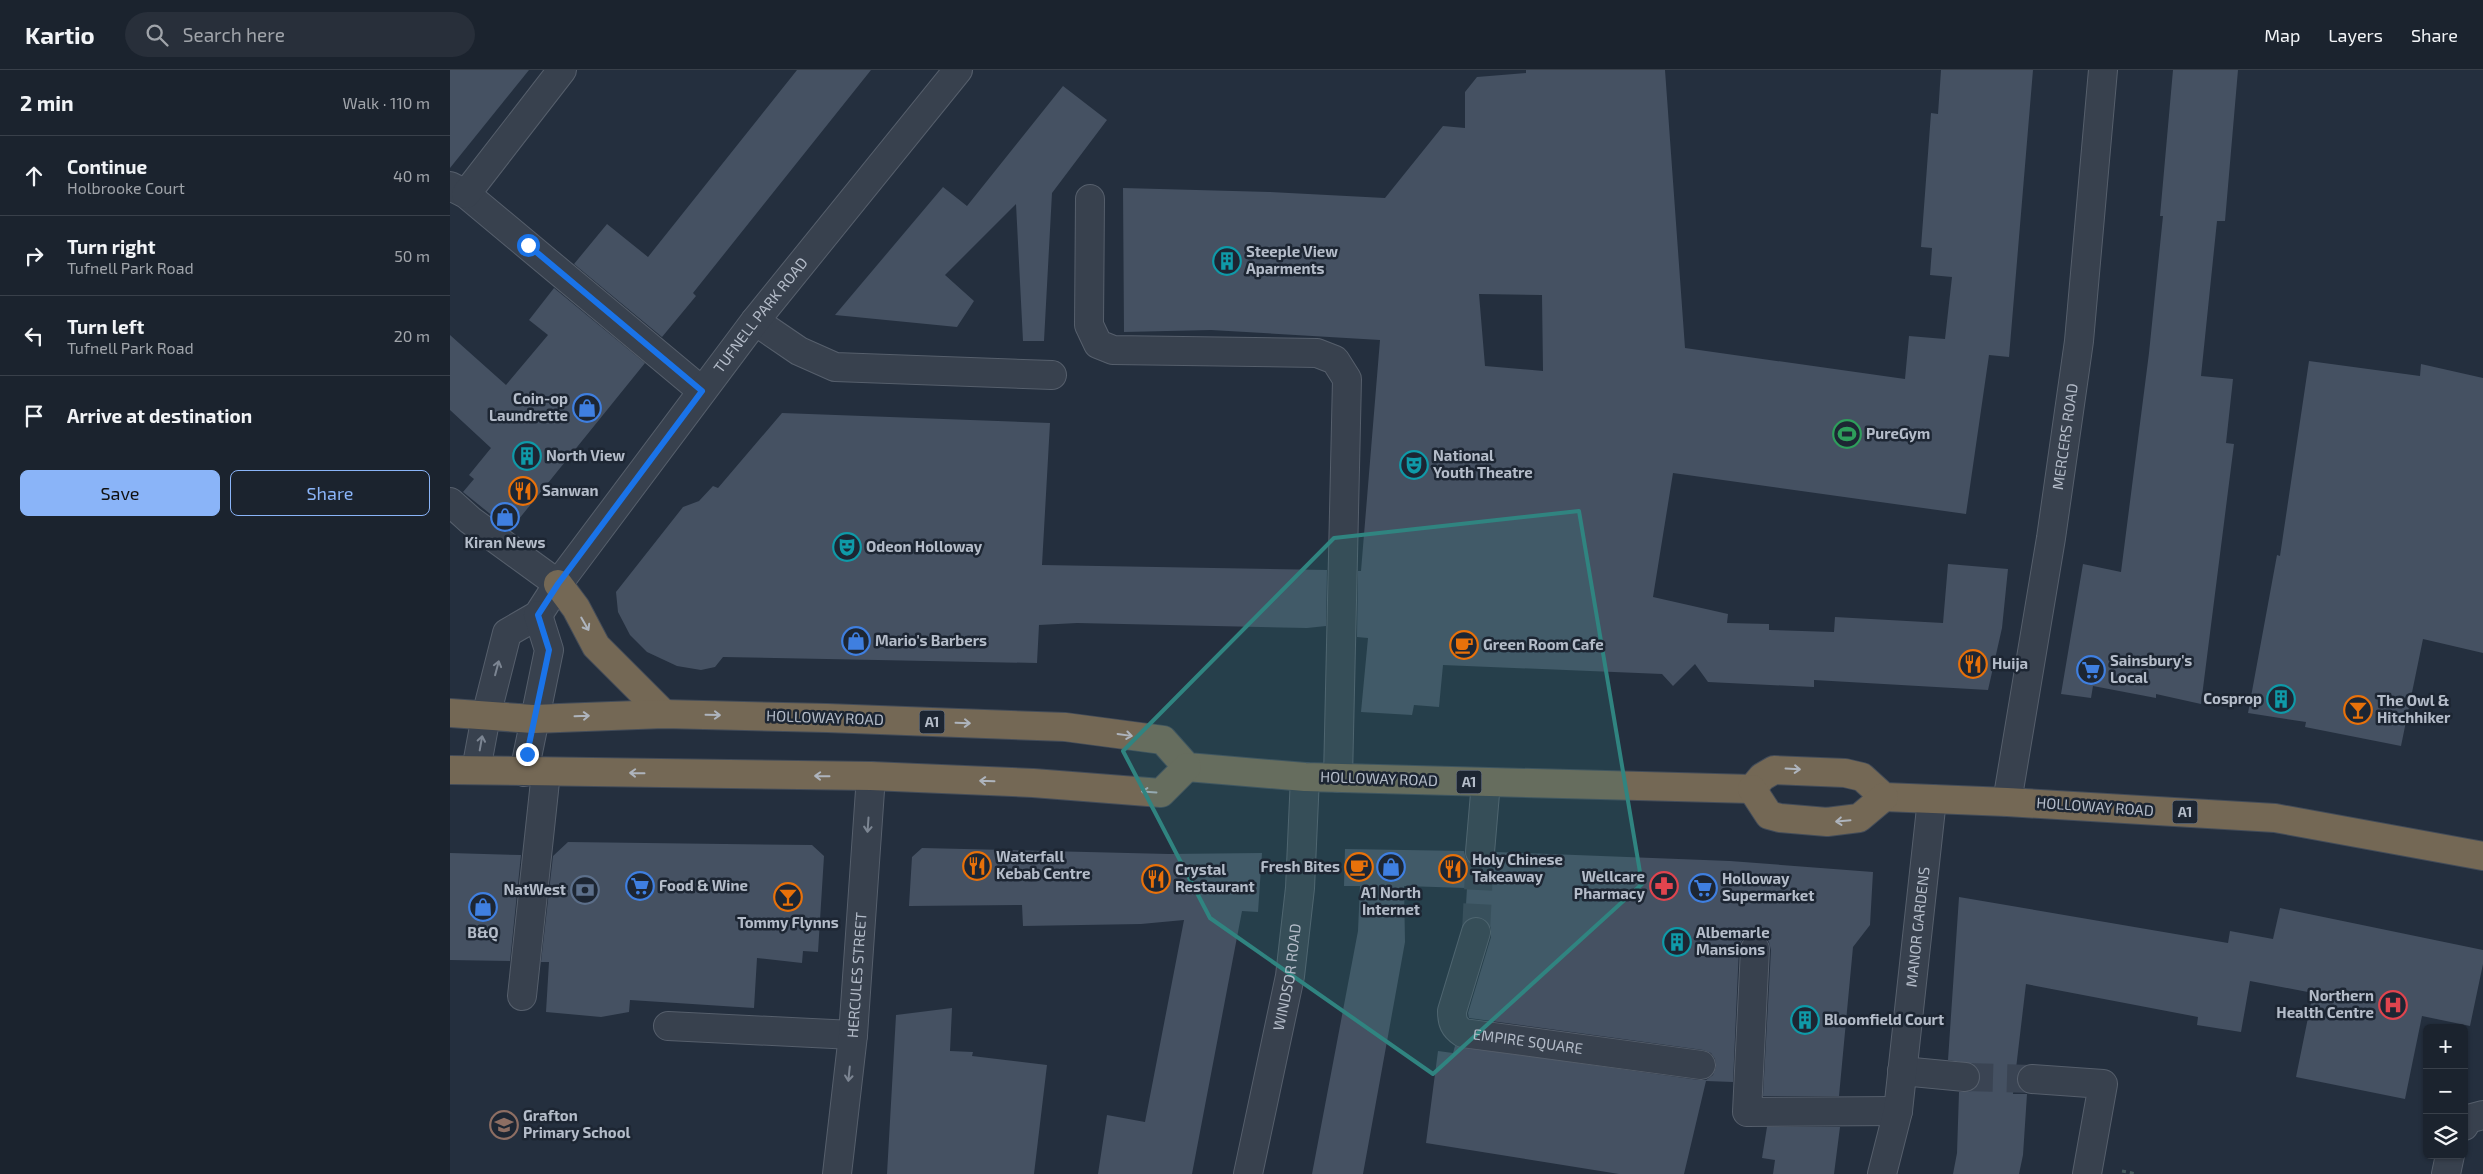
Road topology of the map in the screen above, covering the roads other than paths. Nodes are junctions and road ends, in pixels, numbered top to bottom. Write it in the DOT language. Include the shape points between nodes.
graph roads {
  1 [pos="562,70"];
  2 [pos="958,70"];
  3 [pos="2103,70"];
  4 [pos="458,190"];
  5 [pos="1090,199"];
  6 [pos="755,321"];
  7 [pos="1052,375"];
  8 [pos="702,391"];
  9 [pos="450,502"];
  10 [pos="460,525"];
  11 [pos="558,584"];
  12 [pos="538,615"];
  13 [pos="450,713"];
  14 [pos="664,714"];
  15 [pos="486,716"];
  16 [pos="533,719"];
  17 [pos="1187,767"];
  18 [pos="463,770"];
  19 [pos="535,772"];
  20 [pos="871,776"];
  21 [pos="1305,777"];
  22 [pos="1338,778"];
  23 [pos="1486,782"];
  24 [pos="1752,789"];
  25 [pos="1884,797"];
  26 [pos="1932,798"];
  27 [pos="2008,802"];
  28 [pos="1480,852"];
  29 [pos="2483,856"];
  30 [pos="1476,932"];
  31 [pos="1755,949"];
  32 [pos="522,996"];
  33 [pos="668,1026"];
  34 [pos="853,1035"];
  35 [pos="1702,1065"];
  36 [pos="1902,1071"];
  37 [pos="1965,1077"];
  38 [pos="2032,1079"];
  39 [pos="1898,1111"];
  40 [pos="2483,1114"];
  41 [pos="2468,1119"];
  42 [pos="2449,1159"];
  43 [pos="837,1174"];
  44 [pos="1248,1174"];
  45 [pos="1882,1174"];
  46 [pos="2087,1174"];
  47 [pos="2446,1174"];
  1 -- 4 [label="street"];
  2 -- 6 [label="street, TUFNELL PARK ROAD"];
  3 -- 27 [label="street, MERCERS ROAD" via="2079,341"];
  4 -- 8 [label="street"];
  5 -- 22 [label="street" via="1088,325 1098,344 1113,350 1318,353 1335,360 1347,378"];
  6 -- 7 [label="street" via="798,351 835,367"];
  6 -- 8 [label="street, TUFNELL PARK ROAD"];
  8 -- 11 [label="street, TUFNELL PARK ROAD"];
  9 -- 10 [label="street"];
  10 -- 11 [label="street"];
  11 -- 12 [label="street, TUFNELL PARK ROAD"];
  11 -- 14 [label="highway, one-way" via="602,652"];
  15 -- 12 [label="street, TUFNELL PARK ROAD, one-way" via="507,633"];
  12 -- 16 [label="street" via="549,650"];
  13 -- 15 [label="highway, HOLLOWAY ROAD / A1"];
  16 -- 14 [label="highway, HOLLOWAY ROAD / A1, one-way"];
  14 -- 17 [label="highway, HOLLOWAY ROAD / A1, one-way" via="1064,727 1163,740"];
  15 -- 16 [label="highway, HOLLOWAY ROAD / A1"];
  18 -- 15 [label="street, TUFNELL PARK ROAD, one-way"];
  16 -- 19 [label="street"];
  17 -- 20 [label="highway, one-way" via="1161,793"];
  17 -- 21 [label="highway, HOLLOWAY ROAD / A1"];
  18 -- 19 [label="highway"];
  20 -- 19 [label="highway, one-way"];
  19 -- 32 [label="street"];
  20 -- 34 [label="street, HERCULES STREET, one-way"];
  21 -- 22 [label="highway, HOLLOWAY ROAD / A1"];
  21 -- 44 [label="street, WINDSOR ROAD" via="1300,888 1290,976"];
  22 -- 23 [label="highway, HOLLOWAY ROAD / A1"];
  23 -- 24 [label="highway, HOLLOWAY ROAD / A1"];
  23 -- 28 [label="street"];
  24 -- 25 [label="highway, one-way" via="1768,772 1781,768 1855,774"];
  25 -- 24 [label="highway, one-way" via="1859,818 1828,822 1769,815"];
  25 -- 26 [label="highway, HOLLOWAY ROAD / A1"];
  26 -- 27 [label="highway, HOLLOWAY ROAD / A1"];
  26 -- 36 [label="street, MANOR GARDENS"];
  27 -- 29 [label="highway, HOLLOWAY ROAD / A1" via="2275,818"];
  30 -- 35 [label="street, EMPIRE SQUARE" via="1452,1011 1455,1028 1463,1033"];
  31 -- 39 [label="street" via="1747,1112"];
  33 -- 34 [label="street"];
  34 -- 43 [label="street, HERCULES STREET, one-way"];
  36 -- 37 [label="street"];
  36 -- 39 [label="street, MANOR GARDENS"];
  38 -- 46 [label="street" via="2103,1084"];
  39 -- 45 [label="street, MANOR GARDENS"];
  40 -- 41 [label="street"];
  42 -- 47 [label="street"];
}
